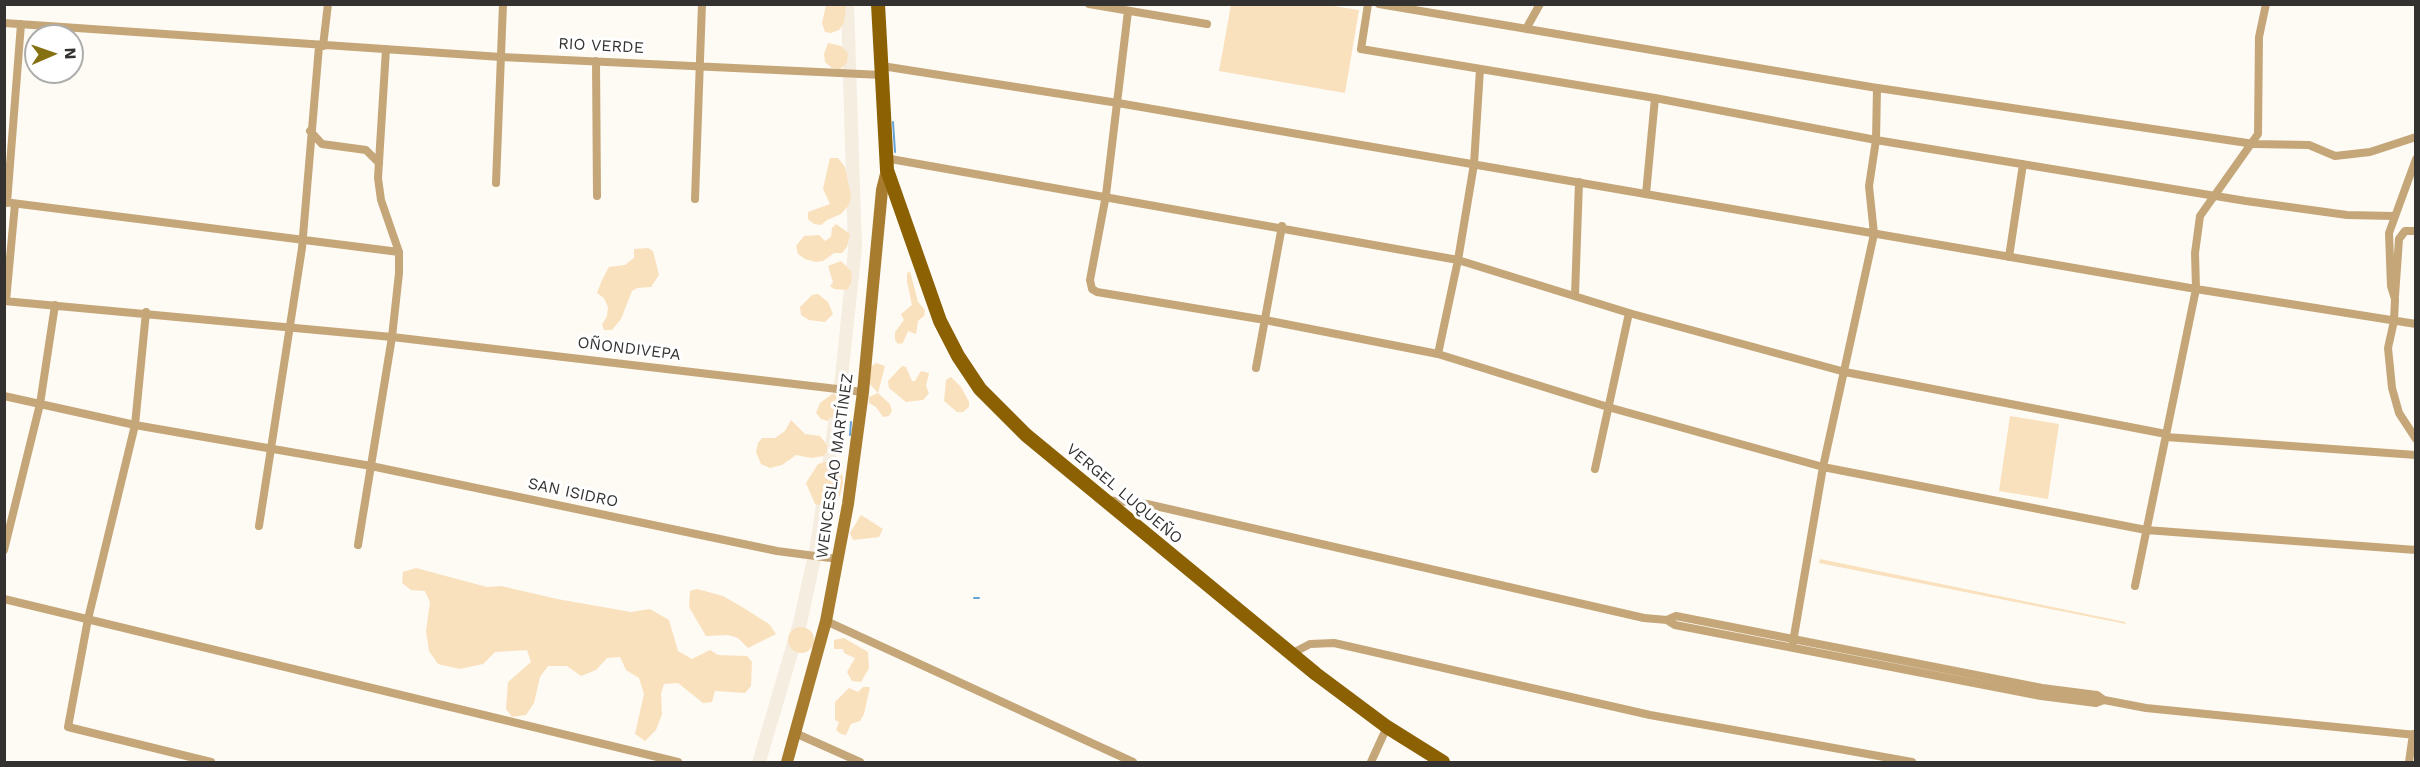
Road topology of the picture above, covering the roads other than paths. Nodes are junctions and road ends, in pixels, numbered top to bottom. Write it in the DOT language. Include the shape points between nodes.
graph roads {
  1 [pos="328,4"];
  2 [pos="503,4"];
  3 [pos="702,4"];
  4 [pos="878,4"];
  5 [pos="1089,4"];
  6 [pos="1368,4"];
  7 [pos="1379,4"];
  8 [pos="1540,4"];
  9 [pos="2266,4"];
  10 [pos="1128,11"];
  11 [pos="4,23"];
  12 [pos="21,24"];
  13 [pos="1207,24"];
  14 [pos="1526,29"];
  15 [pos="321,46"];
  16 [pos="386,49"];
  17 [pos="501,57"];
  18 [pos="596,61"];
  19 [pos="699,66"];
  20 [pos="1480,69"];
  21 [pos="882,71"];
  22 [pos="1877,88"];
  23 [pos="1655,98"];
  24 [pos="1118,103"];
  25 [pos="310,130"];
  26 [pos="2415,137"];
  27 [pos="1876,140"];
  28 [pos="2254,144"];
  29 [pos="2415,159"];
  30 [pos="379,164"];
  31 [pos="886,164"];
  32 [pos="1474,164"];
  33 [pos="2023,164"];
  34 [pos="1578,182"];
  35 [pos="496,183"];
  36 [pos="1646,194"];
  37 [pos="1106,195"];
  38 [pos="597,196"];
  39 [pos="2214,196"];
  40 [pos="695,199"];
  41 [pos="9,203"];
  42 [pos="2393,216"];
  43 [pos="1282,226"];
  44 [pos="2415,231"];
  45 [pos="1874,234"];
  46 [pos="302,240"];
  47 [pos="2394,246"];
  48 [pos="399,252"];
  49 [pos="2009,257"];
  50 [pos="1458,260"];
  51 [pos="2196,289"];
  52 [pos="1575,295"];
  53 [pos="5,301"];
  54 [pos="55,305"];
  55 [pos="146,312"];
  56 [pos="1629,313"];
  57 [pos="1265,320"];
  58 [pos="2394,321"];
  59 [pos="2415,324"];
  60 [pos="291,328"];
  61 [pos="392,337"];
  62 [pos="1438,354"];
  63 [pos="1256,368"];
  64 [pos="1845,372"];
  65 [pos="863,392"];
  66 [pos="4,396"];
  67 [pos="40,404"];
  68 [pos="1608,407"];
  69 [pos="135,424"];
  70 [pos="2166,436"];
  71 [pos="2415,439"];
  72 [pos="271,448"];
  73 [pos="2415,455"];
  74 [pos="371,466"];
  75 [pos="1823,467"];
  76 [pos="1595,469"];
  77 [pos="1106,500"];
  78 [pos="259,526"];
  79 [pos="2146,530"];
  80 [pos="358,545"];
  81 [pos="4,550"];
  82 [pos="2415,550"];
  83 [pos="838,559"];
  84 [pos="2135,586"];
  85 [pos="4,599"];
  86 [pos="88,620"];
  87 [pos="826,621"];
  88 [pos="1793,644"];
  89 [pos="1291,654"];
  90 [pos="1387,727"];
  91 [pos="795,733"];
  92 [pos="2414,734"];
  93 [pos="211,762"];
  94 [pos="678,762"];
  95 [pos="787,762"];
  96 [pos="860,762"];
  97 [pos="1133,762"];
  98 [pos="1371,762"];
  99 [pos="1443,762"];
  100 [pos="1912,762"];
  101 [pos="2409,762"];
  1 -- 15 [label="street"];
  2 -- 17 [label="street"];
  3 -- 19 [label="street"];
  4 -- 21 [label="main road, VERGEL LUQUEÑO"];
  5 -- 10 [label="street"];
  6 -- 20 [label="street" via="1361,49"];
  7 -- 14 [label="street"];
  8 -- 14 [label="street"];
  9 -- 28 [label="street" via="2259,37 2260,121"];
  10 -- 13 [label="street"];
  10 -- 24 [label="street"];
  11 -- 12 [label="street, RIO VERDE"];
  12 -- 15 [label="street, RIO VERDE"];
  12 -- 41 [label="street"];
  14 -- 22 [label="street"];
  15 -- 16 [label="street, RIO VERDE"];
  15 -- 25 [label="street"];
  16 -- 17 [label="street, RIO VERDE"];
  16 -- 30 [label="street"];
  17 -- 18 [label="street, RIO VERDE"];
  17 -- 35 [label="street"];
  18 -- 19 [label="street, RIO VERDE"];
  18 -- 38 [label="street"];
  19 -- 21 [label="street, RIO VERDE"];
  19 -- 40 [label="street"];
  20 -- 23 [label="street"];
  20 -- 32 [label="street"];
  21 -- 24 [label="street, RIO VERDE"];
  21 -- 31 [label="main road, VERGEL LUQUEÑO"];
  22 -- 27 [label="street"];
  22 -- 28 [label="street"];
  23 -- 27 [label="street"];
  23 -- 36 [label="street"];
  24 -- 32 [label="street, RIO VERDE"];
  24 -- 37 [label="street"];
  25 -- 30 [label="street" via="322,144 366,150"];
  25 -- 46 [label="street"];
  26 -- 28 [label="street" via="2342,157 2309,145"];
  27 -- 33 [label="street"];
  27 -- 45 [label="street" via="1869,186"];
  28 -- 39 [label="street"];
  29 -- 42 [label="street"];
  30 -- 48 [label="street" via="381,200"];
  31 -- 37 [label="street"];
  31 -- 65 [label="main road, WENCESLAO MARTÍNEZ"];
  31 -- 77 [label="main road, VERGEL LUQUEÑO" via="940,321 966,370 993,404"];
  32 -- 34 [label="street, RIO VERDE"];
  32 -- 50 [label="street"];
  33 -- 39 [label="street"];
  33 -- 49 [label="street"];
  34 -- 36 [label="street, RIO VERDE"];
  34 -- 52 [label="street"];
  36 -- 45 [label="street, RIO VERDE"];
  37 -- 43 [label="street"];
  37 -- 57 [label="street" via="1090,280 1092,289"];
  39 -- 42 [label="street" via="2337,214"];
  39 -- 51 [label="street" via="2200,216"];
  41 -- 46 [label="street"];
  41 -- 53 [label="street"];
  42 -- 47 [label="street" via="2389,233"];
  43 -- 50 [label="street"];
  43 -- 57 [label="street"];
  44 -- 47 [label="street" via="2402,234"];
  45 -- 49 [label="street, RIO VERDE"];
  45 -- 64 [label="street"];
  46 -- 48 [label="street"];
  46 -- 60 [label="street"];
  47 -- 58 [label="street"];
  48 -- 61 [label="street"];
  49 -- 51 [label="street, RIO VERDE"];
  50 -- 52 [label="street"];
  50 -- 62 [label="street"];
  51 -- 58 [label="street, RIO VERDE"];
  51 -- 70 [label="street"];
  52 -- 56 [label="street"];
  53 -- 54 [label="street, OÑONDIVEPA"];
  54 -- 55 [label="street, OÑONDIVEPA"];
  54 -- 67 [label="street"];
  55 -- 60 [label="street, OÑONDIVEPA"];
  55 -- 69 [label="street"];
  56 -- 64 [label="street"];
  56 -- 68 [label="street"];
  57 -- 62 [label="street"];
  57 -- 63 [label="street"];
  58 -- 59 [label="street, RIO VERDE"];
  58 -- 71 [label="street" via="2388,348 2392,388 2399,413"];
  60 -- 61 [label="street, OÑONDIVEPA"];
  60 -- 72 [label="street"];
  61 -- 65 [label="street, OÑONDIVEPA"];
  61 -- 74 [label="street"];
  62 -- 68 [label="street"];
  64 -- 70 [label="street"];
  64 -- 75 [label="street"];
  65 -- 83 [label="main road, WENCESLAO MARTÍNEZ"];
  66 -- 67 [label="street, SAN ISIDRO"];
  67 -- 69 [label="street, SAN ISIDRO"];
  67 -- 81 [label="street"];
  68 -- 75 [label="street"];
  68 -- 76 [label="street"];
  69 -- 72 [label="street, SAN ISIDRO"];
  69 -- 86 [label="street"];
  70 -- 73 [label="street"];
  70 -- 79 [label="street"];
  72 -- 74 [label="street, SAN ISIDRO"];
  72 -- 78 [label="street"];
  74 -- 80 [label="street"];
  74 -- 83 [label="street, SAN ISIDRO" via="769,549"];
  75 -- 79 [label="street"];
  75 -- 88 [label="street"];
  77 -- 88 [label="street" via="1147,504 1644,618 1667,620 1676,616"];
  77 -- 89 [label="main road, VERGEL LUQUEÑO"];
  79 -- 82 [label="street"];
  79 -- 84 [label="street"];
  83 -- 87 [label="main road, WENCESLAO MARTÍNEZ"];
  85 -- 86 [label="street"];
  86 -- 93 [label="street" via="68,726"];
  86 -- 94 [label="street"];
  87 -- 91 [label="main road, WENCESLAO MARTÍNEZ"];
  87 -- 97 [label="street"];
  88 -- 92 [label="street" via="2097,695 2104,700 2146,708"];
  89 -- 90 [label="main road, VERGEL LUQUEÑO"];
  89 -- 100 [label="street" via="1310,644 1334,643 1650,716"];
  90 -- 98 [label="street"];
  90 -- 99 [label="main road, VERGEL LUQUEÑO"];
  91 -- 95 [label="main road, WENCESLAO MARTÍNEZ"];
  91 -- 96 [label="street"];
  92 -- 101 [label="street"];
}
